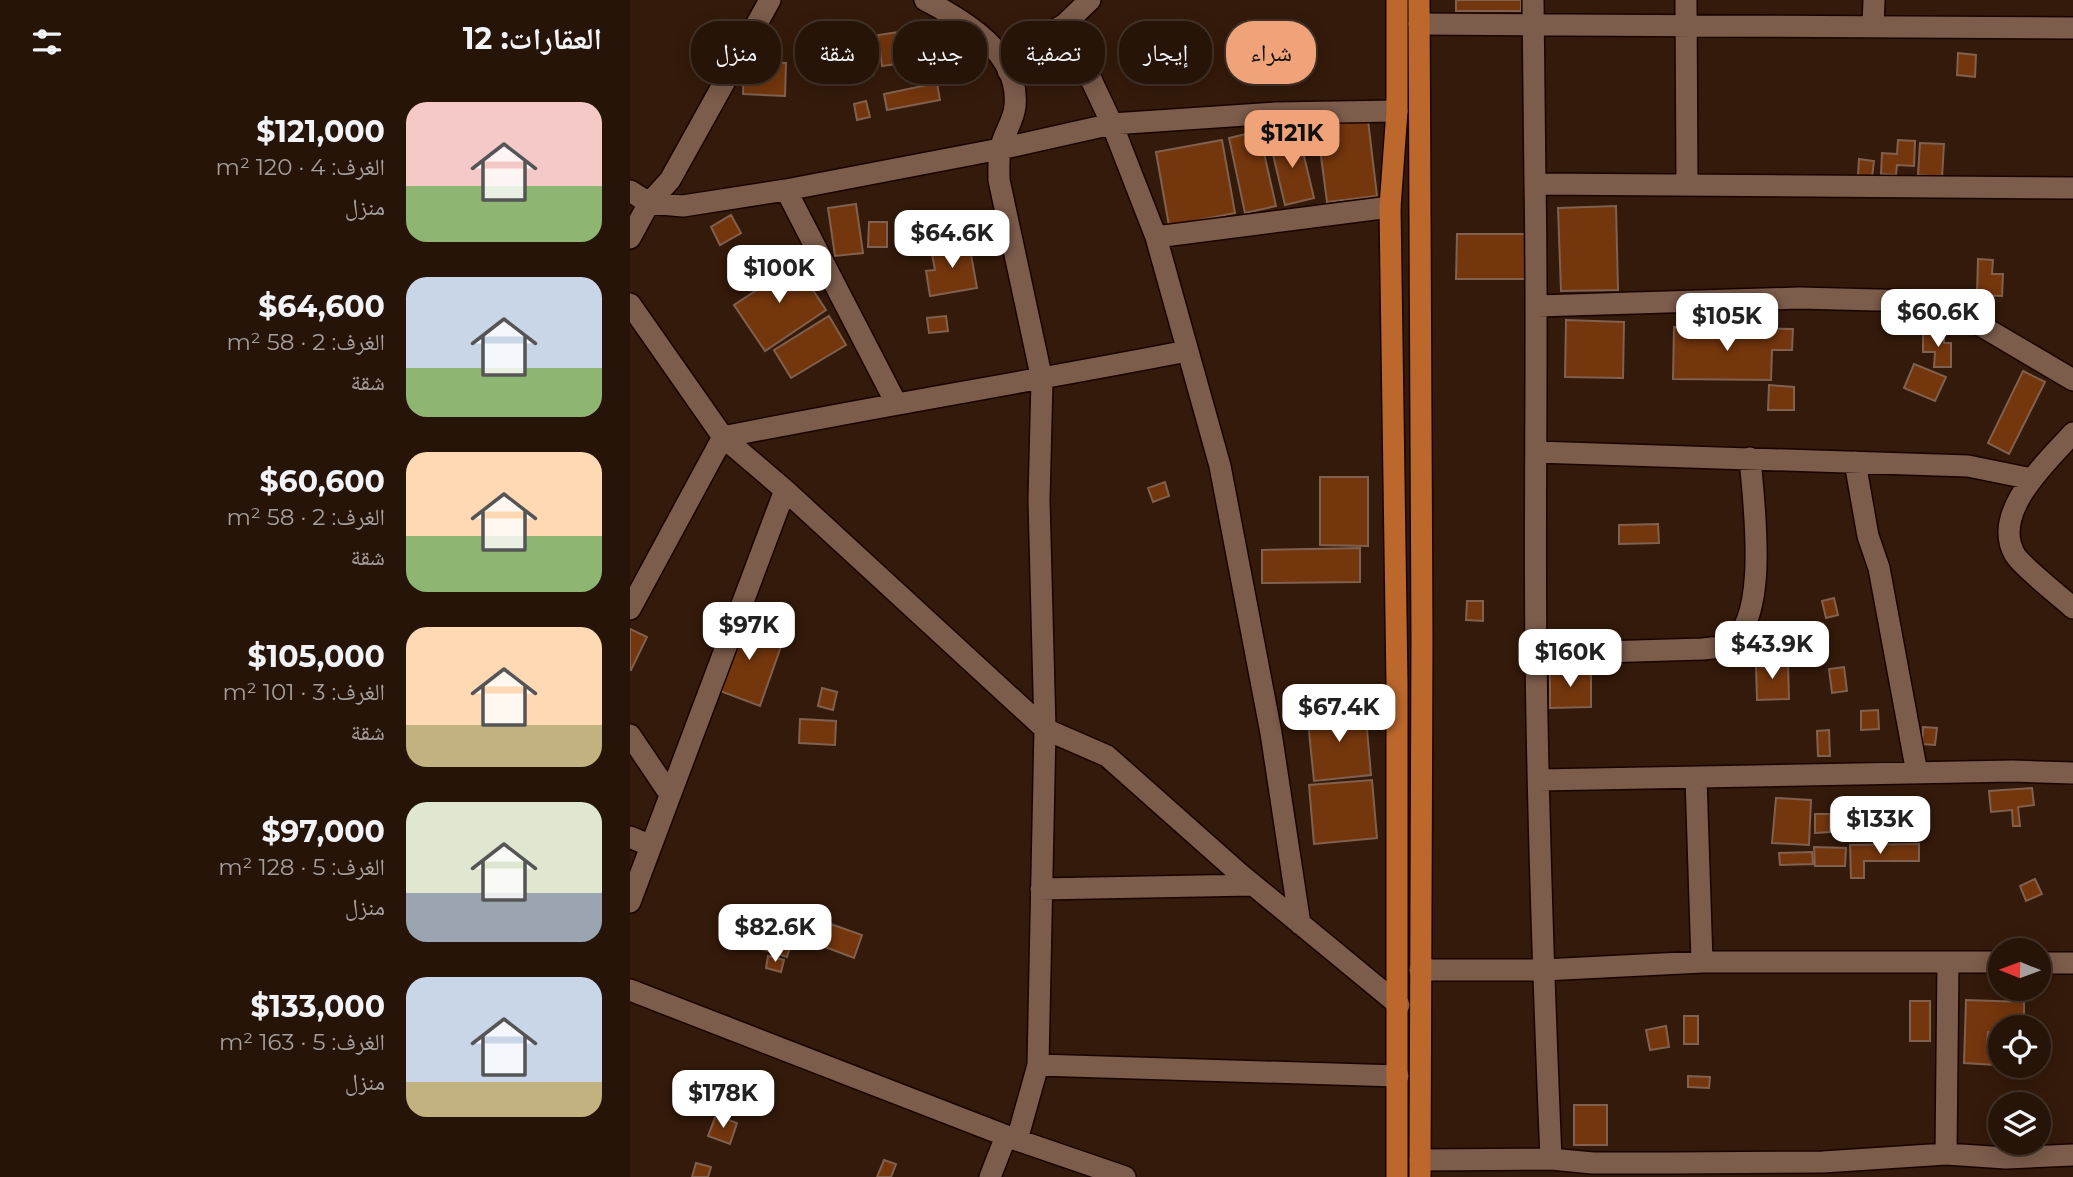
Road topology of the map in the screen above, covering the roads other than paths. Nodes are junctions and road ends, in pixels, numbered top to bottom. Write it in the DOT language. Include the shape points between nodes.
graph roads {
  1 [pos="770,0"];
  2 [pos="925,0"];
  3 [pos="1090,0"];
  4 [pos="1398,0"];
  5 [pos="1419,0"];
  6 [pos="1533,0"];
  7 [pos="1686,0"];
  8 [pos="1874,0"];
  9 [pos="1068,21"];
  10 [pos="1533,23"];
  11 [pos="1419,24"];
  12 [pos="1686,24"];
  13 [pos="1873,26"];
  14 [pos="2073,28"];
  15 [pos="1001,58"];
  16 [pos="1014,84"];
  17 [pos="1093,84"];
  18 [pos="1397,111"];
  19 [pos="1112,124"];
  20 [pos="1000,149"];
  21 [pos="1535,184"];
  22 [pos="1687,185"];
  23 [pos="2073,188"];
  24 [pos="786,190"];
  25 [pos="630,191"];
  26 [pos="649,203"];
  27 [pos="1390,207"];
  28 [pos="1156,237"];
  29 [pos="630,238"];
  30 [pos="630,304"];
  31 [pos="1537,306"];
  32 [pos="1187,351"];
  33 [pos="1042,380"];
  34 [pos="2073,380"];
  35 [pos="896,403"];
  36 [pos="2073,433"];
  37 [pos="723,437"];
  38 [pos="1536,452"];
  39 [pos="1750,458"];
  40 [pos="1855,462"];
  41 [pos="2032,479"];
  42 [pos="785,490"];
  43 [pos="2073,608"];
  44 [pos="630,609"];
  45 [pos="1536,654"];
  46 [pos="1045,729"];
  47 [pos="630,735"];
  48 [pos="1917,773"];
  49 [pos="2073,774"];
  50 [pos="1696,778"];
  51 [pos="1539,780"];
  52 [pos="669,793"];
  53 [pos="630,837"];
  54 [pos="651,846"];
  55 [pos="1253,885"];
  56 [pos="1041,889"];
  57 [pos="630,902"];
  58 [pos="1300,923"];
  59 [pos="1702,962"];
  60 [pos="1948,962"];
  61 [pos="1988,962"];
  62 [pos="2051,962"];
  63 [pos="2073,963"];
  64 [pos="1420,970"];
  65 [pos="1543,970"];
  66 [pos="630,990"];
  67 [pos="1398,1005"];
  68 [pos="1038,1065"];
  69 [pos="1398,1076"];
  70 [pos="1012,1138"];
  71 [pos="1946,1154"];
  72 [pos="2073,1156"];
  73 [pos="1551,1159"];
  74 [pos="1420,1168"];
  75 [pos="2007,1168"];
  76 [pos="1823,1169"];
  77 [pos="1593,1170"];
  78 [pos="990,1177"];
  79 [pos="1125,1177"];
  80 [pos="1397,1177"];
  1 -- 26 [label="street" via="670,180"];
  2 -- 15 [label="street" via="994,46"];
  3 -- 9 [label="street"];
  4 -- 18 [label="main road"];
  5 -- 11 [label="main road"];
  6 -- 10 [label="street"];
  7 -- 12 [label="street"];
  8 -- 13 [label="street"];
  10 -- 11 [label="street"];
  10 -- 12 [label="street"];
  10 -- 21 [label="street"];
  11 -- 64 [label="main road"];
  12 -- 13 [label="street"];
  12 -- 22 [label="street"];
  13 -- 14 [label="street"];
  16 -- 20 [label="street" via="1015,107"];
  17 -- 19 [label="street"];
  18 -- 19 [label="street" via="1276,113"];
  18 -- 27 [label="main road"];
  19 -- 20 [label="street"];
  19 -- 28 [label="street"];
  20 -- 24 [label="street"];
  20 -- 33 [label="street" via="999,180"];
  21 -- 22 [label="street"];
  21 -- 31 [label="street"];
  22 -- 23 [label="street"];
  24 -- 26 [label="street" via="682,205"];
  24 -- 35 [label="street"];
  25 -- 26 [label="street"];
  26 -- 29 [label="street"];
  27 -- 28 [label="street"];
  27 -- 67 [label="main road"];
  28 -- 32 [label="street"];
  30 -- 37 [label="street"];
  31 -- 34 [label="street" via="1799,298 1916,302 1958,312"];
  31 -- 38 [label="street"];
  32 -- 33 [label="street"];
  32 -- 58 [label="street" via="1220,466 1271,733"];
  33 -- 35 [label="street"];
  33 -- 46 [label="street" via="1039,500"];
  35 -- 37 [label="street"];
  36 -- 41 [label="street"];
  37 -- 42 [label="street"];
  37 -- 44 [label="street"];
  38 -- 39 [label="street"];
  38 -- 45 [label="street"];
  39 -- 40 [label="street"];
  39 -- 45 [label="street" via="1755,593 1738,636 1724,646 1702,649"];
  40 -- 41 [label="street" via="1968,466"];
  40 -- 48 [label="street"];
  41 -- 43 [label="street" via="2015,503 2010,527 2014,555"];
  42 -- 46 [label="street"];
  42 -- 52 [label="street"];
  45 -- 51 [label="street"];
  46 -- 55 [label="street" via="1107,756"];
  46 -- 56 [label="street"];
  47 -- 52 [label="street"];
  48 -- 49 [label="street"];
  48 -- 50 [label="street"];
  50 -- 51 [label="street"];
  50 -- 59 [label="street"];
  51 -- 65 [label="street"];
  52 -- 54 [label="street"];
  53 -- 54 [label="street"];
  54 -- 57 [label="street"];
  55 -- 56 [label="street"];
  55 -- 58 [label="street"];
  56 -- 68 [label="street"];
  58 -- 67 [label="street"];
  59 -- 60 [label="street"];
  59 -- 65 [label="street"];
  60 -- 61 [label="street"];
  60 -- 71 [label="street"];
  62 -- 63 [label="street"];
  64 -- 65 [label="street"];
  64 -- 74 [label="main road"];
  65 -- 73 [label="street"];
  66 -- 70 [label="street"];
  67 -- 69 [label="main road"];
  68 -- 69 [label="street"];
  68 -- 70 [label="street"];
  69 -- 80 [label="main road"];
  70 -- 78 [label="street"];
  70 -- 79 [label="street"];
  71 -- 75 [label="street"];
  71 -- 76 [label="street"];
  72 -- 75 [label="street"];
  73 -- 74 [label="street"];
  73 -- 77 [label="street"];
  76 -- 77 [label="street"];
}
